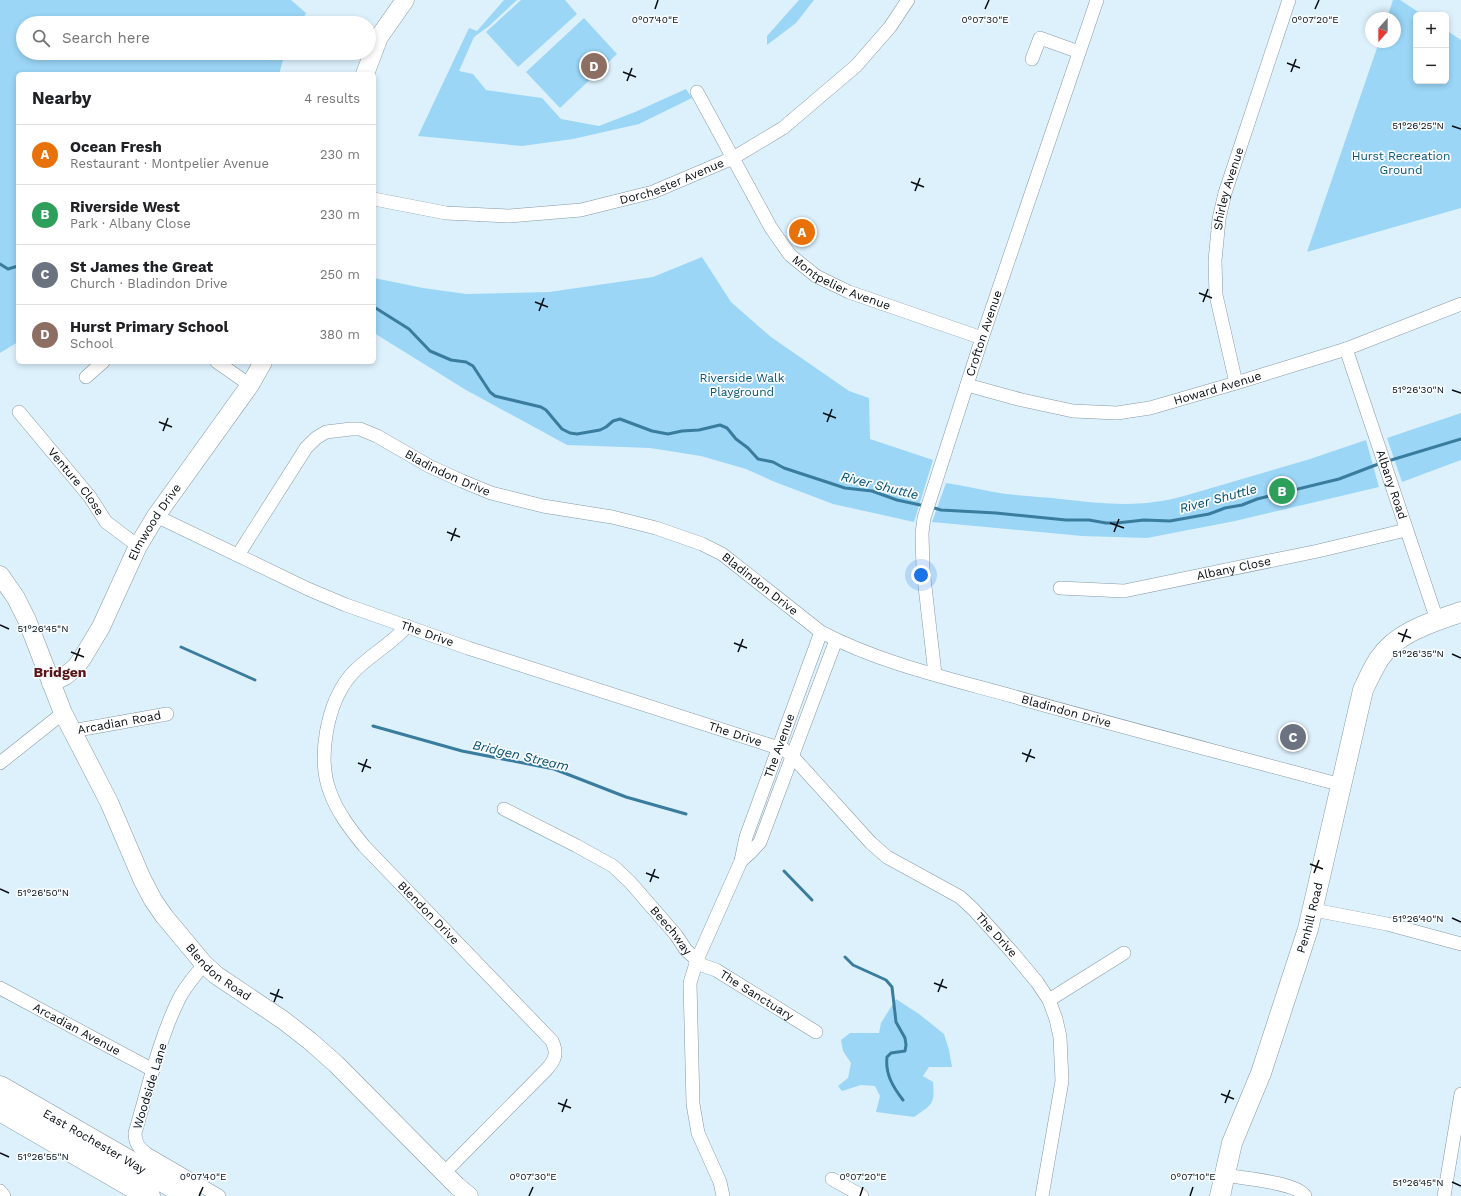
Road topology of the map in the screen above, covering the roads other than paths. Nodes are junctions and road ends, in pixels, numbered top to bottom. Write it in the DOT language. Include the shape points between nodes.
graph roads {
  1 [pos="405,0"];
  2 [pos="908,0"];
  3 [pos="1097,0"];
  4 [pos="1289,0"];
  5 [pos="376,47"];
  6 [pos="1079,52"];
  7 [pos="1032,59"];
  8 [pos="371,60"];
  9 [pos="366,72"];
  10 [pos="697,92"];
  11 [pos="733,158"];
  12 [pos="376,199"];
  13 [pos="1461,304"];
  14 [pos="982,338"];
  15 [pos="1346,348"];
  16 [pos="101,364"];
  17 [pos="220,364"];
  18 [pos="262,364"];
  19 [pos="86,377"];
  20 [pos="1236,383"];
  21 [pos="250,385"];
  22 [pos="967,385"];
  23 [pos="19,412"];
  24 [pos="156,516"];
  25 [pos="1406,530"];
  26 [pos="138,546"];
  27 [pos="238,555"];
  28 [pos="0,575"];
  29 [pos="1060,588"];
  30 [pos="1461,612"];
  31 [pos="1437,620"];
  32 [pos="407,626"];
  33 [pos="820,632"];
  34 [pos="836,640"];
  35 [pos="935,674"];
  36 [pos="51,683"];
  37 [pos="63,714"];
  38 [pos="167,714"];
  39 [pos="72,731"];
  40 [pos="778,746"];
  41 [pos="792,756"];
  42 [pos="0,763"];
  43 [pos="1341,785"];
  44 [pos="504,810"];
  45 [pos="741,861"];
  46 [pos="1314,910"];
  47 [pos="1461,944"];
  48 [pos="1124,953"];
  49 [pos="696,962"];
  50 [pos="204,964"];
  51 [pos="0,988"];
  52 [pos="1049,1000"];
  53 [pos="816,1032"];
  54 [pos="153,1070"];
  55 [pos="0,1087"];
  56 [pos="1461,1094"];
  57 [pos="0,1110"];
  58 [pos="444,1173"];
  59 [pos="1224,1175"];
  60 [pos="832,1179"];
  61 [pos="0,1191"];
  62 [pos="4,1196"];
  63 [pos="149,1196"];
  64 [pos="189,1196"];
  65 [pos="219,1196"];
  66 [pos="469,1196"];
  67 [pos="723,1196"];
  68 [pos="862,1196"];
  69 [pos="1042,1196"];
  70 [pos="1220,1196"];
  71 [pos="1305,1196"];
  72 [pos="1444,1196"];
  1 -- 5 [label="main road"];
  2 -- 11 [label="street, Dorchester Avenue" via="890,27 856,66 783,128"];
  3 -- 6 [label="street, Crofton Avenue"];
  4 -- 20 [label="street, Shirley Avenue" via="1218,219 1216,296"];
  6 -- 7 [label="street" via="1040,38"];
  6 -- 14 [label="street, Crofton Avenue"];
  8 -- 9 [label="main road"];
  10 -- 11 [label="street, Montpelier Avenue"];
  11 -- 12 [label="street, Dorchester Avenue" via="653,192 581,210 509,216 446,213"];
  11 -- 14 [label="street, Montpelier Avenue" via="771,228 790,254 816,276 849,292"];
  13 -- 15 [label="street, Howard Avenue"];
  14 -- 22 [label="street, Crofton Avenue"];
  15 -- 20 [label="street, Howard Avenue"];
  15 -- 25 [label="street, Albany Road"];
  16 -- 19 [label="street"];
  17 -- 21 [label="street"];
  18 -- 21 [label="main road, Elmwood Drive"];
  20 -- 22 [label="street, Howard Avenue" via="1150,408 1117,413 1073,411"];
  21 -- 24 [label="main road, Elmwood Drive"];
  22 -- 35 [label="street, Crofton Avenue" via="922,524 923,569"];
  23 -- 26 [label="street, Venture Close" via="90,497 106,522"];
  24 -- 26 [label="main road, Elmwood Drive"];
  24 -- 27 [label="street, The Drive"];
  25 -- 29 [label="street, Albany Close" via="1124,591"];
  25 -- 31 [label="street, Albany Road"];
  26 -- 36 [label="main road, Elmwood Drive" via="91,645 77,666"];
  27 -- 32 [label="street, The Drive" via="318,594"];
  27 -- 33 [label="street, Bladindon Drive" via="306,448 326,432 360,429 429,466 491,492 543,506 612,517 656,528 702,544 722,554"];
  28 -- 36 [label="main road, Blendon Road" via="16,598"];
  30 -- 31 [label="main road, Penhill Road"];
  31 -- 43 [label="main road, Penhill Road" via="1406,635 1380,658 1374,667 1364,690"];
  32 -- 40 [label="street, The Drive" via="468,648"];
  32 -- 58 [label="street, Blendon Drive" via="398,637 349,677 340,694 325,737 326,776 330,792 339,811 364,846 552,1041 556,1049 556,1056 546,1070"];
  33 -- 34 [label="street, Bladindon Drive"];
  33 -- 40 [label="street, The Avenue"];
  34 -- 35 [label="street, Bladindon Drive"];
  34 -- 41 [label="street, The Avenue"];
  35 -- 43 [label="street, Bladindon Drive"];
  36 -- 37 [label="main road, Blendon Road"];
  37 -- 39 [label="main road, Blendon Road"];
  37 -- 42 [label="street"];
  38 -- 39 [label="street, Arcadian Road"];
  39 -- 50 [label="main road, Blendon Road" via="110,802 153,900"];
  40 -- 41 [label="street, The Drive"];
  40 -- 45 [label="street, The Avenue" via="746,837"];
  41 -- 45 [label="street, The Avenue" via="760,842"];
  41 -- 52 [label="street, The Drive" via="882,853 960,897 974,910 1012,952"];
  43 -- 46 [label="main road, Penhill Road"];
  44 -- 49 [label="street, Beechway" via="613,866 676,935"];
  45 -- 49 [label="street, The Avenue"];
  46 -- 47 [label="street" via="1387,924"];
  46 -- 59 [label="main road, Penhill Road" via="1261,1073 1234,1136"];
  48 -- 52 [label="street"];
  49 -- 53 [label="street, The Sanctuary" via="716,970"];
  49 -- 67 [label="street, Beechway" via="690,983 693,1104 698,1133 720,1182"];
  50 -- 54 [label="street, Woodside Lane" via="180,997"];
  50 -- 58 [label="main road, Blendon Road" via="310,1041"];
  51 -- 54 [label="street, Arcadian Avenue"];
  52 -- 69 [label="street, The Drive" via="1060,1036 1062,1081"];
  54 -- 65 [label="street, Woodside Lane" via="135,1133 136,1142 142,1151"];
  55 -- 64 [label="highway, East Rochester Way"];
  56 -- 72 [label="street"];
  57 -- 63 [label="highway, East Rochester Way"];
  58 -- 66 [label="main road, Blendon Road"];
  59 -- 70 [label="main road, Penhill Road"];
  59 -- 71 [label="street" via="1293,1187"];
  60 -- 68 [label="street"];
  61 -- 62 [label="street"];
}
